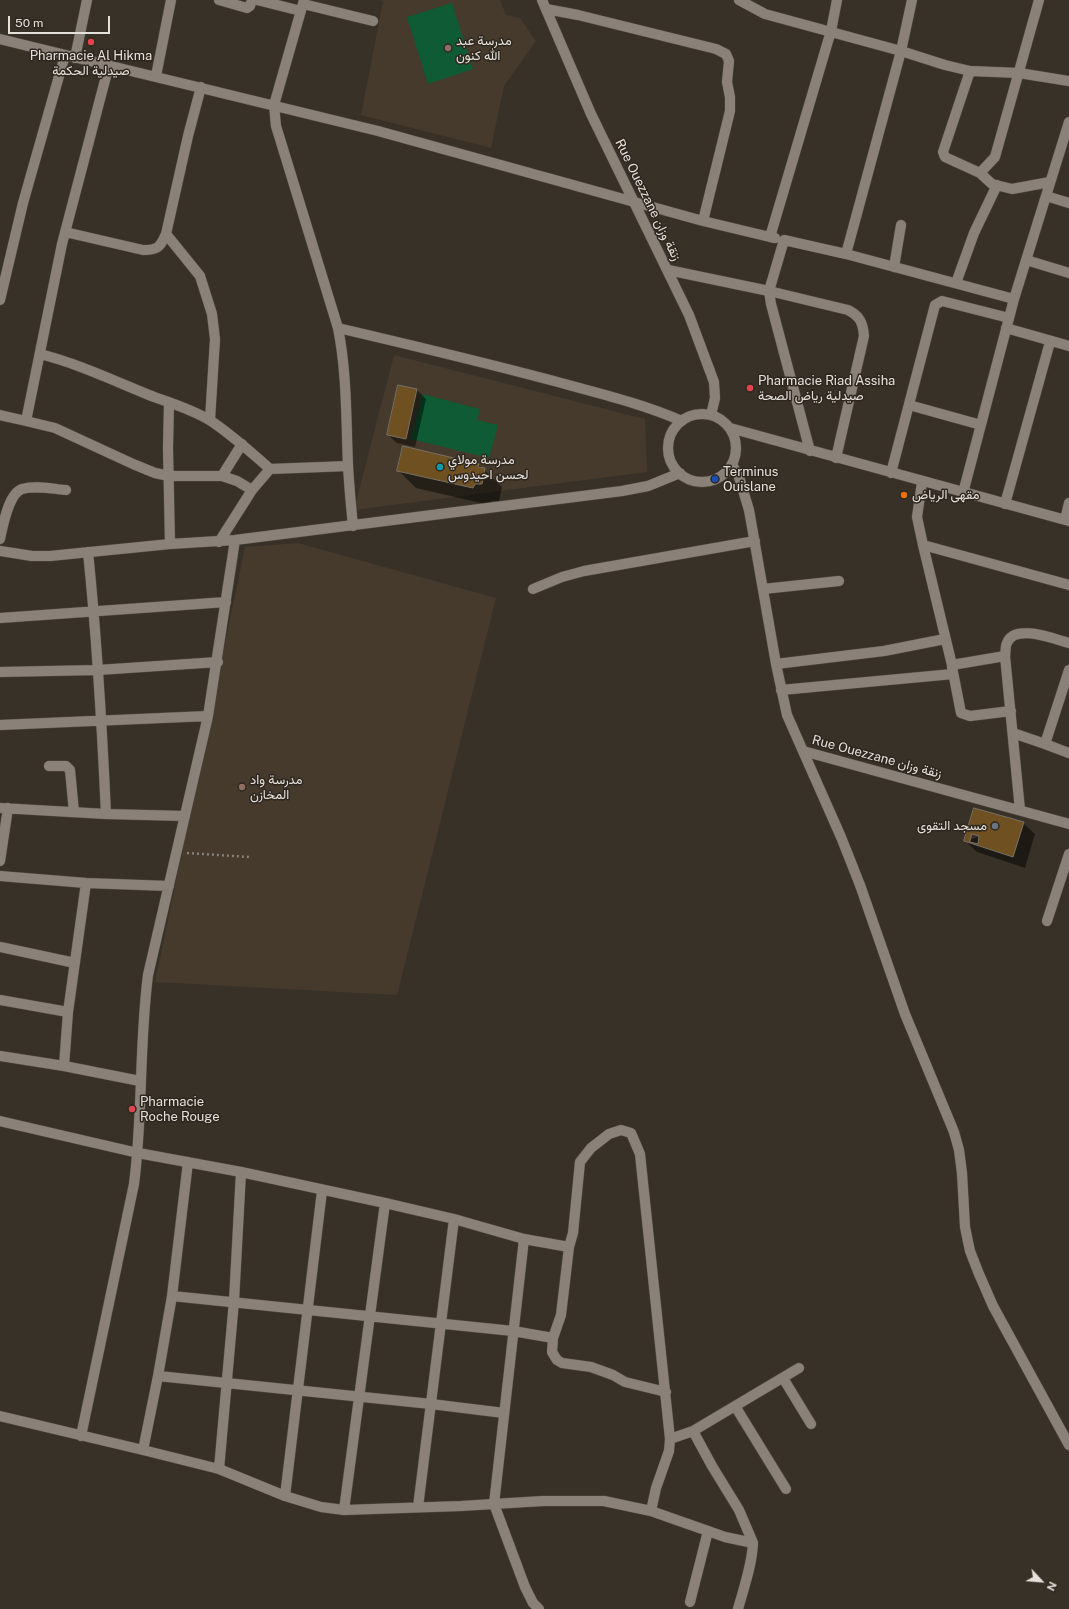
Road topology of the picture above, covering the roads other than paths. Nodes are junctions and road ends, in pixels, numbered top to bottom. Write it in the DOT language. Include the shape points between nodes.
graph roads {
  1 [pos="87,0"];
  2 [pos="171,0"];
  3 [pos="219,0"];
  4 [pos="252,0"];
  5 [pos="257,0"];
  6 [pos="739,0"];
  7 [pos="837,0"];
  8 [pos="912,0"];
  9 [pos="1039,0"];
  10 [pos="302,5"];
  11 [pos="544,5"];
  12 [pos="373,21"];
  13 [pos="831,31"];
  14 [pos="0,39"];
  15 [pos="901,51"];
  16 [pos="70,56"];
  17 [pos="109,65"];
  18 [pos="970,71"];
  19 [pos="1019,73"];
  20 [pos="156,76"];
  21 [pos="1069,81"];
  22 [pos="200,87"];
  23 [pos="274,105"];
  24 [pos="1069,122"];
  25 [pos="1066,142"];
  26 [pos="980,172"];
  27 [pos="1050,182"];
  28 [pos="997,185"];
  29 [pos="1046,196"];
  30 [pos="635,202"];
  31 [pos="1069,203"];
  32 [pos="703,221"];
  33 [pos="901,225"];
  34 [pos="65,232"];
  35 [pos="166,234"];
  36 [pos="770,237"];
  37 [pos="784,240"];
  38 [pos="846,254"];
  39 [pos="1026,260"];
  40 [pos="894,267"];
  41 [pos="668,270"];
  42 [pos="1069,273"];
  43 [pos="956,283"];
  44 [pos="769,291"];
  45 [pos="1014,299"];
  46 [pos="0,300"];
  47 [pos="1008,323"];
  48 [pos="338,328"];
  49 [pos="1050,342"];
  50 [pos="1069,346"];
  51 [pos="40,354"];
  52 [pos="169,402"];
  53 [pos="909,405"];
  54 [pos="0,415"];
  55 [pos="711,415"];
  56 [pos="210,420"];
  57 [pos="26,421"];
  58 [pos="682,421"];
  59 [pos="981,425"];
  60 [pos="730,428"];
  61 [pos="242,444"];
  62 [pos="810,451"];
  63 [pos="836,458"];
  64 [pos="732,464"];
  65 [pos="348,466"];
  66 [pos="270,469"];
  67 [pos="680,473"];
  68 [pos="891,473"];
  69 [pos="168,476"];
  70 [pos="222,476"];
  71 [pos="922,482"];
  72 [pos="66,490"];
  73 [pos="252,490"];
  74 [pos="963,493"];
  75 [pos="1069,503"];
  76 [pos="1005,504"];
  77 [pos="1067,520"];
  78 [pos="353,526"];
  79 [pos="0,539"];
  80 [pos="235,540"];
  81 [pos="755,541"];
  82 [pos="219,542"];
  83 [pos="170,544"];
  84 [pos="923,545"];
  85 [pos="0,551"];
  86 [pos="88,552"];
  87 [pos="839,581"];
  88 [pos="1069,585"];
  89 [pos="533,589"];
  90 [pos="763,589"];
  91 [pos="226,602"];
  92 [pos="94,612"];
  93 [pos="0,618"];
  94 [pos="945,639"];
  95 [pos="1069,643"];
  96 [pos="1005,656"];
  97 [pos="218,662"];
  98 [pos="776,664"];
  99 [pos="98,670"];
  100 [pos="953,670"];
  101 [pos="1069,670"];
  102 [pos="0,672"];
  103 [pos="782,690"];
  104 [pos="1011,711"];
  105 [pos="208,716"];
  106 [pos="102,722"];
  107 [pos="0,725"];
  108 [pos="1013,733"];
  109 [pos="1044,744"];
  110 [pos="803,751"];
  111 [pos="1069,753"];
  112 [pos="49,766"];
  113 [pos="4,808"];
  114 [pos="1020,810"];
  115 [pos="74,812"];
  116 [pos="106,814"];
  117 [pos="185,816"];
  118 [pos="1069,824"];
  119 [pos="1069,854"];
  120 [pos="0,861"];
  121 [pos="0,876"];
  122 [pos="86,883"];
  123 [pos="169,886"];
  124 [pos="1047,921"];
  125 [pos="0,947"];
  126 [pos="75,963"];
  127 [pos="0,1000"];
  128 [pos="68,1012"];
  129 [pos="0,1056"];
  130 [pos="64,1066"];
  131 [pos="140,1081"];
  132 [pos="0,1121"];
  133 [pos="138,1153"];
  134 [pos="188,1162"];
  135 [pos="241,1172"];
  136 [pos="322,1190"];
  137 [pos="385,1203"];
  138 [pos="454,1219"];
  139 [pos="524,1239"];
  140 [pos="569,1247"];
  141 [pos="172,1296"];
  142 [pos="234,1301"];
  143 [pos="308,1310"];
  144 [pos="370,1316"];
  145 [pos="441,1324"];
  146 [pos="513,1331"];
  147 [pos="553,1338"];
  148 [pos="799,1368"];
  149 [pos="158,1376"];
  150 [pos="783,1378"];
  151 [pos="227,1384"];
  152 [pos="298,1390"];
  153 [pos="666,1392"];
  154 [pos="359,1397"];
  155 [pos="431,1404"];
  156 [pos="735,1406"];
  157 [pos="504,1413"];
  158 [pos="0,1416"];
  159 [pos="811,1424"];
  160 [pos="692,1431"];
  161 [pos="81,1436"];
  162 [pos="670,1439"];
  163 [pos="1069,1446"];
  164 [pos="143,1450"];
  165 [pos="219,1469"];
  166 [pos="786,1489"];
  167 [pos="285,1496"];
  168 [pos="494,1504"];
  169 [pos="418,1507"];
  170 [pos="344,1510"];
  171 [pos="651,1511"];
  172 [pos="708,1531"];
  173 [pos="753,1542"];
  174 [pos="690,1602"];
  175 [pos="539,1609"];
  176 [pos="738,1609"];
  1 -- 16 [label="street"];
  2 -- 20 [label="street"];
  3 -- 4 [label="street" via="247,8"];
  5 -- 10 [label="street"];
  6 -- 13 [label="street" via="765,14"];
  7 -- 13 [label="street"];
  8 -- 15 [label="street"];
  9 -- 19 [label="street"];
  10 -- 12 [label="street"];
  10 -- 23 [label="street"];
  11 -- 30 [label="street, Rue Ouezzane زنقة وزان" via="591,114"];
  11 -- 32 [label="street" via="716,49 726,54 729,61 727,82 730,111"];
  13 -- 15 [label="street"];
  13 -- 36 [label="street"];
  14 -- 16 [label="street"];
  15 -- 18 [label="street"];
  15 -- 38 [label="street"];
  16 -- 17 [label="street"];
  16 -- 46 [label="street" via="23,203"];
  17 -- 20 [label="street"];
  17 -- 34 [label="street"];
  18 -- 19 [label="street"];
  18 -- 26 [label="street" via="942,152 945,157"];
  19 -- 21 [label="street"];
  19 -- 26 [label="street" via="995,156"];
  20 -- 22 [label="street"];
  22 -- 23 [label="street"];
  22 -- 35 [label="street"];
  23 -- 30 [label="street" via="450,150"];
  23 -- 48 [label="street" via="276,126"];
  24 -- 25 [label="street"];
  25 -- 27 [label="street"];
  26 -- 28 [label="street" via="992,184"];
  27 -- 28 [label="street" via="1012,189"];
  27 -- 29 [label="street"];
  28 -- 43 [label="street" via="974,233"];
  29 -- 31 [label="street"];
  29 -- 39 [label="street"];
  30 -- 32 [label="street"];
  30 -- 41 [label="street, Rue Ouezzane زنقة وزان"];
  32 -- 36 [label="street"];
  33 -- 40 [label="street"];
  34 -- 35 [label="street" via="143,250 158,247"];
  34 -- 51 [label="street"];
  35 -- 56 [label="street" via="200,276 212,314 214,339"];
  36 -- 37 [label="street"];
  37 -- 38 [label="street"];
  37 -- 44 [label="street"];
  38 -- 40 [label="street"];
  39 -- 42 [label="street"];
  39 -- 45 [label="street"];
  40 -- 43 [label="street"];
  41 -- 44 [label="street"];
  41 -- 55 [label="street, Rue Ouezzane زنقة وزان" via="689,315 714,382 715,398"];
  43 -- 45 [label="street"];
  44 -- 62 [label="street"];
  44 -- 63 [label="street" via="848,310 861,322 864,336"];
  45 -- 47 [label="street"];
  47 -- 49 [label="street"];
  47 -- 53 [label="street" via="942,301 935,304"];
  47 -- 59 [label="street"];
  48 -- 58 [label="street" via="456,355 610,396"];
  48 -- 65 [label="street" via="347,402"];
  49 -- 50 [label="street"];
  49 -- 76 [label="street"];
  51 -- 52 [label="street" via="88,368"];
  51 -- 57 [label="street"];
  52 -- 56 [label="street"];
  52 -- 69 [label="street"];
  53 -- 59 [label="street"];
  53 -- 68 [label="street"];
  54 -- 57 [label="street"];
  55 -- 58 [label="street" via="696,414"];
  55 -- 60 [label="street" via="725,422"];
  56 -- 61 [label="street"];
  57 -- 69 [label="street" via="55,428 140,468"];
  58 -- 67 [label="street" via="673,432 669,446 671,461"];
  59 -- 74 [label="street"];
  60 -- 62 [label="street"];
  60 -- 64 [label="street" via="736,449"];
  61 -- 66 [label="street"];
  61 -- 70 [label="street"];
  62 -- 63 [label="street"];
  63 -- 68 [label="street"];
  64 -- 67 [label="street" via="722,475 701,482 686,478"];
  64 -- 81 [label="street, Rue Ouezzane زنقة وزان" via="744,491"];
  65 -- 66 [label="street"];
  65 -- 78 [label="street"];
  66 -- 73 [label="street"];
  67 -- 78 [label="street" via="648,486 622,491"];
  68 -- 71 [label="street"];
  69 -- 70 [label="street"];
  69 -- 83 [label="street"];
  70 -- 73 [label="street"];
  71 -- 74 [label="street"];
  71 -- 84 [label="street" via="917,517"];
  72 -- 79 [label="street" via="34,488 22,489 16,493 8,507"];
  73 -- 82 [label="street"];
  74 -- 76 [label="street"];
  75 -- 77 [label="street"];
  76 -- 77 [label="street"];
  78 -- 80 [label="street"];
  80 -- 82 [label="street"];
  80 -- 91 [label="street"];
  81 -- 89 [label="street" via="584,571"];
  81 -- 90 [label="street, Rue Ouezzane زنقة وزان"];
  82 -- 83 [label="street"];
  83 -- 86 [label="street"];
  84 -- 88 [label="street"];
  84 -- 94 [label="street"];
  85 -- 86 [label="street" via="32,556"];
  86 -- 92 [label="street"];
  87 -- 90 [label="street"];
  90 -- 98 [label="street, Rue Ouezzane زنقة وزان"];
  91 -- 92 [label="street"];
  91 -- 97 [label="street"];
  92 -- 93 [label="street"];
  92 -- 99 [label="street"];
  94 -- 98 [label="street" via="884,651"];
  94 -- 100 [label="street"];
  95 -- 96 [label="street" via="1018,633 1010,637 1006,643"];
  96 -- 100 [label="street"];
  96 -- 104 [label="street"];
  97 -- 99 [label="street"];
  97 -- 105 [label="street"];
  98 -- 103 [label="street, Rue Ouezzane زنقة وزان"];
  99 -- 102 [label="street"];
  99 -- 106 [label="street"];
  100 -- 103 [label="street"];
  100 -- 104 [label="street" via="961,713 970,716"];
  101 -- 109 [label="street"];
  103 -- 110 [label="street, Rue Ouezzane زنقة وزان" via="787,715"];
  104 -- 108 [label="street"];
  105 -- 106 [label="street"];
  105 -- 117 [label="street"];
  106 -- 107 [label="street"];
  106 -- 116 [label="street"];
  108 -- 109 [label="street"];
  108 -- 114 [label="street"];
  109 -- 111 [label="street"];
  110 -- 114 [label="street, Rue Ouezzane زنقة وزان"];
  110 -- 163 [label="street" via="849,858 905,1014 954,1132 962,1173 965,1227 978,1274"];
  112 -- 115 [label="street" via="66,766 70,770"];
  113 -- 115 [label="street"];
  113 -- 120 [label="street"];
  114 -- 118 [label="street, Rue Ouezzane زنقة وزان"];
  115 -- 116 [label="street"];
  116 -- 117 [label="street"];
  117 -- 123 [label="street"];
  119 -- 124 [label="street"];
  121 -- 122 [label="street"];
  122 -- 123 [label="street"];
  122 -- 126 [label="street"];
  123 -- 131 [label="street" via="148,975"];
  125 -- 126 [label="street"];
  126 -- 128 [label="street"];
  127 -- 128 [label="street"];
  128 -- 130 [label="street"];
  129 -- 130 [label="street"];
  130 -- 131 [label="street"];
  131 -- 133 [label="street"];
  132 -- 133 [label="street"];
  133 -- 134 [label="street"];
  133 -- 161 [label="street" via="128,1219"];
  134 -- 135 [label="street"];
  134 -- 141 [label="street"];
  135 -- 136 [label="street"];
  135 -- 142 [label="street"];
  136 -- 137 [label="street"];
  136 -- 143 [label="street"];
  137 -- 138 [label="street"];
  137 -- 144 [label="street"];
  138 -- 139 [label="street"];
  138 -- 145 [label="street"];
  139 -- 140 [label="street"];
  139 -- 146 [label="street"];
  140 -- 147 [label="street" via="561,1315"];
  140 -- 153 [label="street" via="574,1233 580,1162 591,1148 609,1134 621,1130 631,1133 640,1154"];
  141 -- 142 [label="street"];
  141 -- 149 [label="street"];
  142 -- 143 [label="street"];
  142 -- 151 [label="street"];
  143 -- 144 [label="street"];
  143 -- 152 [label="street"];
  144 -- 145 [label="street"];
  144 -- 154 [label="street"];
  145 -- 146 [label="street"];
  145 -- 155 [label="street"];
  146 -- 147 [label="street"];
  146 -- 157 [label="street"];
  147 -- 153 [label="street" via="552,1352 562,1363 591,1367 625,1382"];
  148 -- 150 [label="street"];
  149 -- 151 [label="street"];
  149 -- 164 [label="street"];
  150 -- 156 [label="street"];
  150 -- 159 [label="street"];
  151 -- 152 [label="street"];
  151 -- 165 [label="street"];
  152 -- 154 [label="street"];
  152 -- 167 [label="street"];
  153 -- 162 [label="street"];
  154 -- 155 [label="street"];
  154 -- 170 [label="street"];
  155 -- 157 [label="street"];
  155 -- 169 [label="street"];
  156 -- 160 [label="street"];
  156 -- 166 [label="street"];
  157 -- 168 [label="street"];
  158 -- 161 [label="street"];
  160 -- 162 [label="street"];
  160 -- 173 [label="street" via="739,1510"];
  161 -- 164 [label="street"];
  162 -- 171 [label="street" via="669,1451"];
  164 -- 165 [label="street"];
  165 -- 167 [label="street"];
  167 -- 170 [label="street" via="320,1507"];
  168 -- 169 [label="street"];
  168 -- 171 [label="street" via="604,1501"];
  168 -- 175 [label="street" via="525,1587"];
  169 -- 170 [label="street"];
  171 -- 172 [label="street"];
  172 -- 173 [label="street"];
  172 -- 174 [label="street"];
  173 -- 176 [label="street" via="753,1554"];
}
